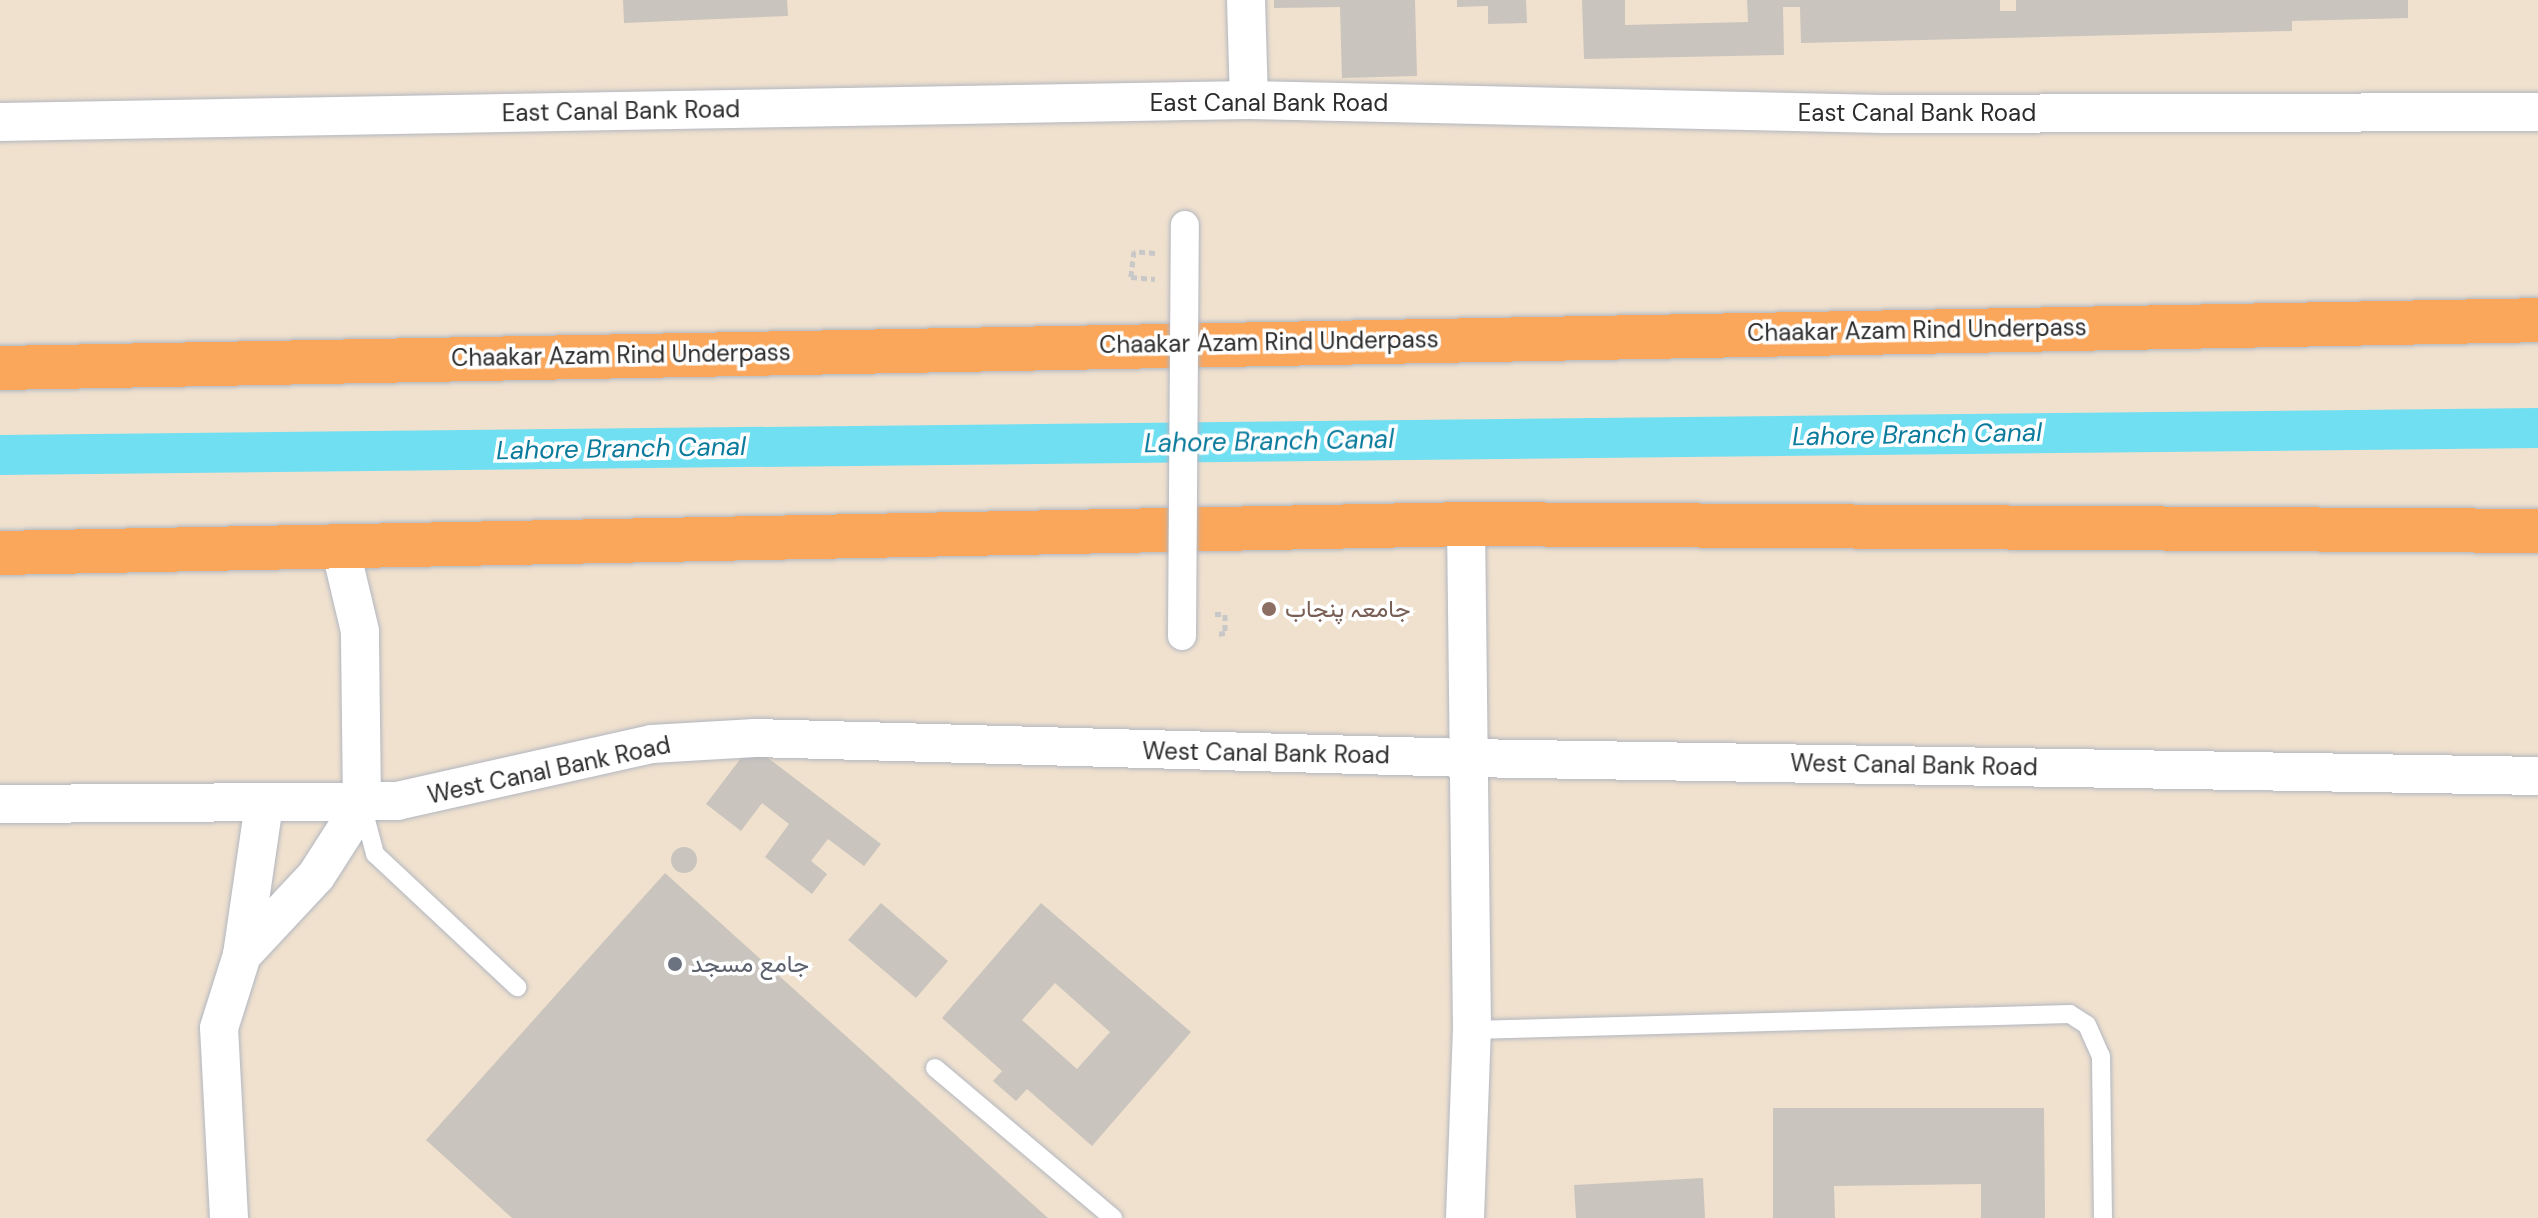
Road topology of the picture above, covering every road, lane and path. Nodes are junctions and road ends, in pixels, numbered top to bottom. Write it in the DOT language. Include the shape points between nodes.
graph roads {
  1 [pos="1246,0"];
  2 [pos="1249,100"];
  3 [pos="2538,112"];
  4 [pos="0,122"];
  5 [pos="1185,225"];
  6 [pos="2538,320"];
  7 [pos="0,368"];
  8 [pos="1466,524"];
  9 [pos="2538,531"];
  10 [pos="340,547"];
  11 [pos="0,553"];
  12 [pos="1182,636"];
  13 [pos="1467,758"];
  14 [pos="2538,776"];
  15 [pos="0,804"];
  16 [pos="362,804"];
  17 [pos="264,805"];
  18 [pos="242,955"];
  19 [pos="517,987"];
  20 [pos="1472,1030"];
  21 [pos="935,1068"];
  22 [pos="229,1218"];
  23 [pos="1113,1218"];
  24 [pos="1465,1218"];
  25 [pos="2103,1218"];
  1 -- 2 [label="street"];
  2 -- 3 [label="street, East Canal Bank Road" via="1884,114"];
  2 -- 4 [label="street, East Canal Bank Road"];
  5 -- 12 [label="street, bridge"];
  6 -- 7 [label="highway, Chaakar Azam Rind Underpass"];
  8 -- 9 [label="highway"];
  8 -- 10 [label="highway"];
  8 -- 13 [label="street"];
  10 -- 11 [label="highway"];
  10 -- 16 [label="street" via="360,631"];
  13 -- 14 [label="street, West Canal Bank Road"];
  13 -- 16 [label="street, West Canal Bank Road" via="755,738 652,744 397,801"];
  13 -- 20 [label="street"];
  15 -- 17 [label="street, West Canal Bank Road"];
  16 -- 17 [label="street, West Canal Bank Road"];
  16 -- 18 [label="street" via="307,888"];
  16 -- 19 [label="lane" via="375,854"];
  17 -- 18 [label="street"];
  18 -- 22 [label="street" via="219,1028"];
  20 -- 24 [label="street"];
  20 -- 25 [label="lane" via="2055,1010 2070,1014 2087,1025 2101,1056"];
  21 -- 23 [label="lane"];
}
